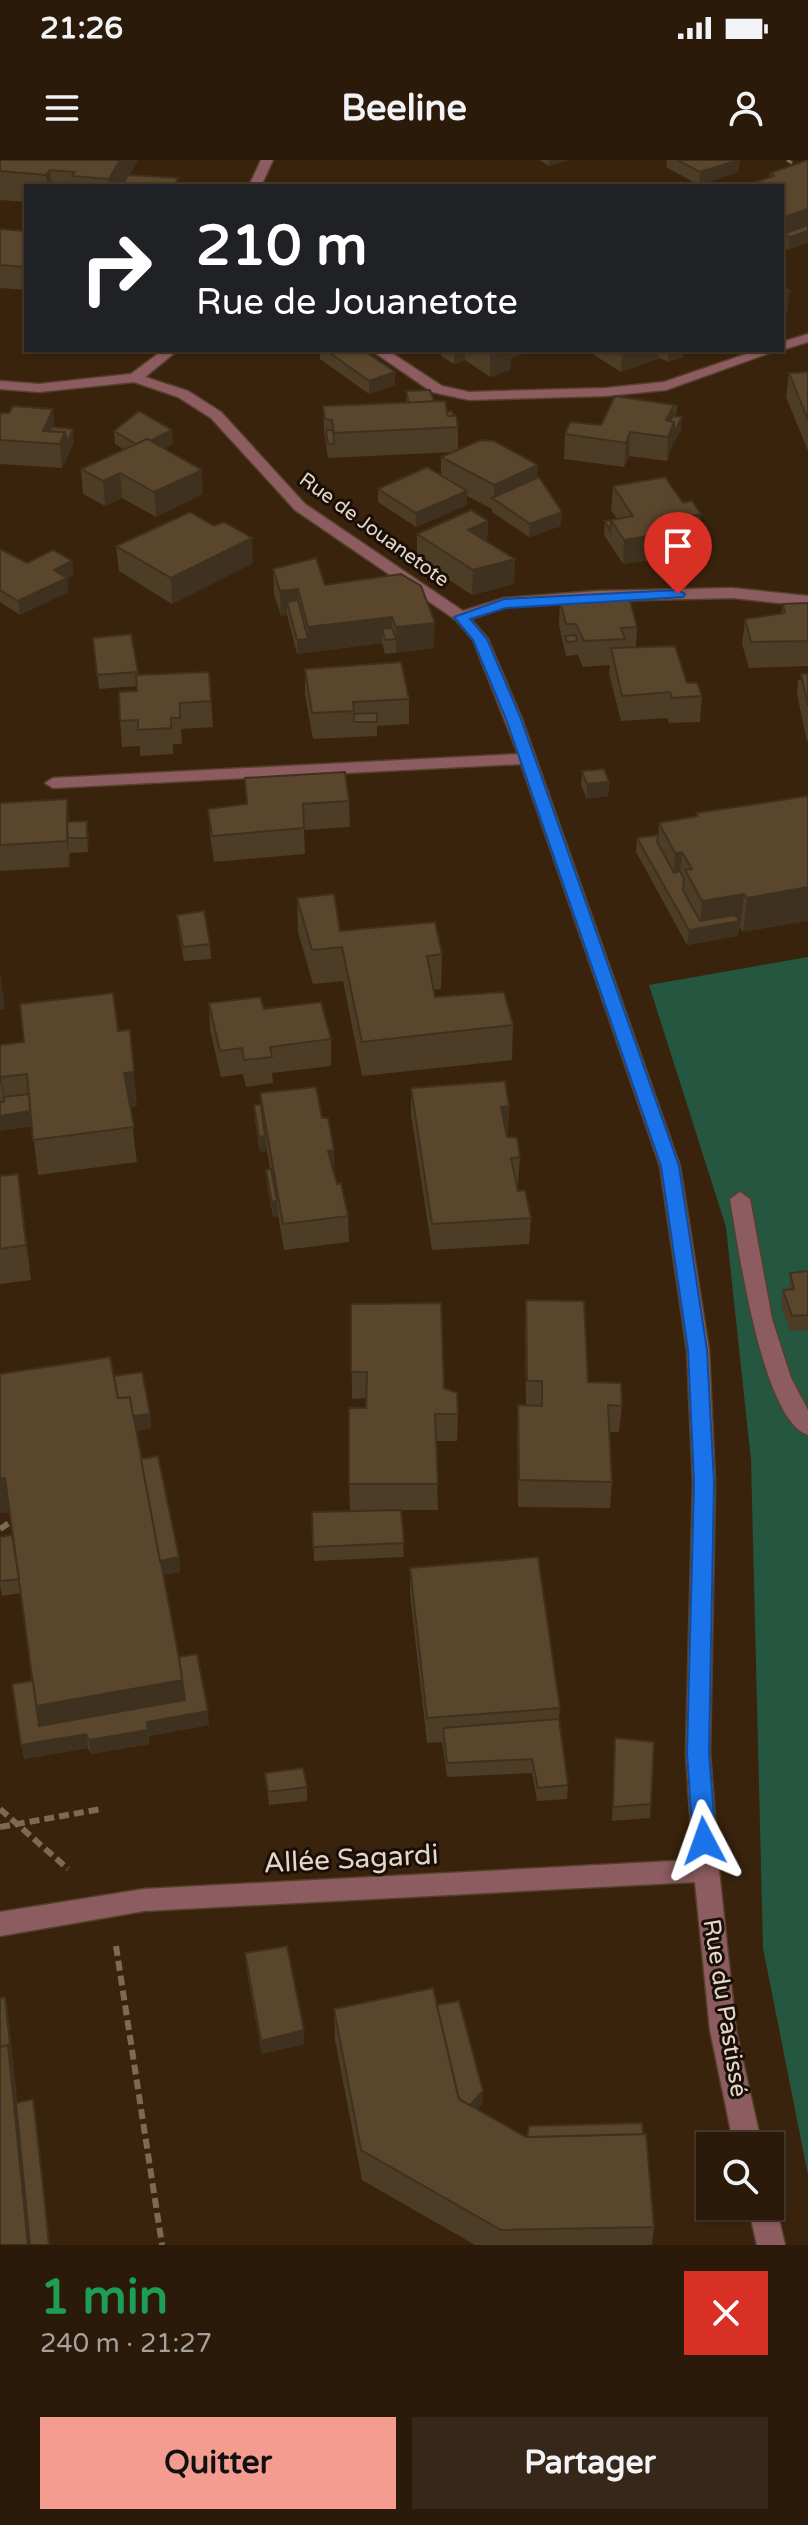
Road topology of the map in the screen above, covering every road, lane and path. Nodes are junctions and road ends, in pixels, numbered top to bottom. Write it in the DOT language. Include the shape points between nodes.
graph roads {
  1 [pos="267,160"];
  2 [pos="787,160"];
  3 [pos="808,172"];
  4 [pos="256,184"];
  5 [pos="808,338"];
  6 [pos="784,345"];
  7 [pos="168,352"];
  8 [pos="381,352"];
  9 [pos="765,352"];
  10 [pos="135,378"];
  11 [pos="0,385"];
  12 [pos="808,601"];
  13 [pos="461,617"];
  14 [pos="527,759"];
  15 [pos="53,783"];
  16 [pos="740,1199"];
  17 [pos="808,1427"];
  18 [pos="12,1521"];
  19 [pos="0,1529"];
  20 [pos="0,1809"];
  21 [pos="101,1809"];
  22 [pos="17,1823"];
  23 [pos="0,1827"];
  24 [pos="706,1870"];
  25 [pos="109,1906"];
  26 [pos="0,1924"];
  27 [pos="745,2132"];
  28 [pos="765,2220"];
  29 [pos="162,2245"];
  30 [pos="771,2245"];
  1 -- 4 [label="street"];
  2 -- 3 [label="path"];
  5 -- 6 [label="street"];
  7 -- 10 [label="street"];
  8 -- 9 [label="street" via="437,389 469,396 666,386"];
  10 -- 11 [label="street, Rue de Jouanetote" via="39,388"];
  10 -- 13 [label="street, Rue de Jouanetote" via="183,394 216,415 300,507"];
  12 -- 13 [label="street, Rue de Jouanetote" via="732,593 597,596 504,603"];
  13 -- 14 [label="street, Rue du Pastissé" via="480,639"];
  14 -- 15 [label="street"];
  14 -- 24 [label="street, Rue du Pastissé" via="670,1166 685,1252 698,1350 704,1483 698,1753"];
  16 -- 17 [label="street" via="768,1344 778,1376"];
  18 -- 19 [label="path"];
  20 -- 22 [label="path"];
  21 -- 22 [label="path"];
  22 -- 23 [label="path"];
  22 -- 25 [label="path" via="83,1882 106,1880"];
  24 -- 25 [label="street, Allée Sagardi"];
  24 -- 27 [label="street, Rue du Pastissé" via="723,2030"];
  25 -- 26 [label="street, Allée Sagardi"];
  25 -- 29 [label="path"];
  28 -- 30 [label="street"];
}
